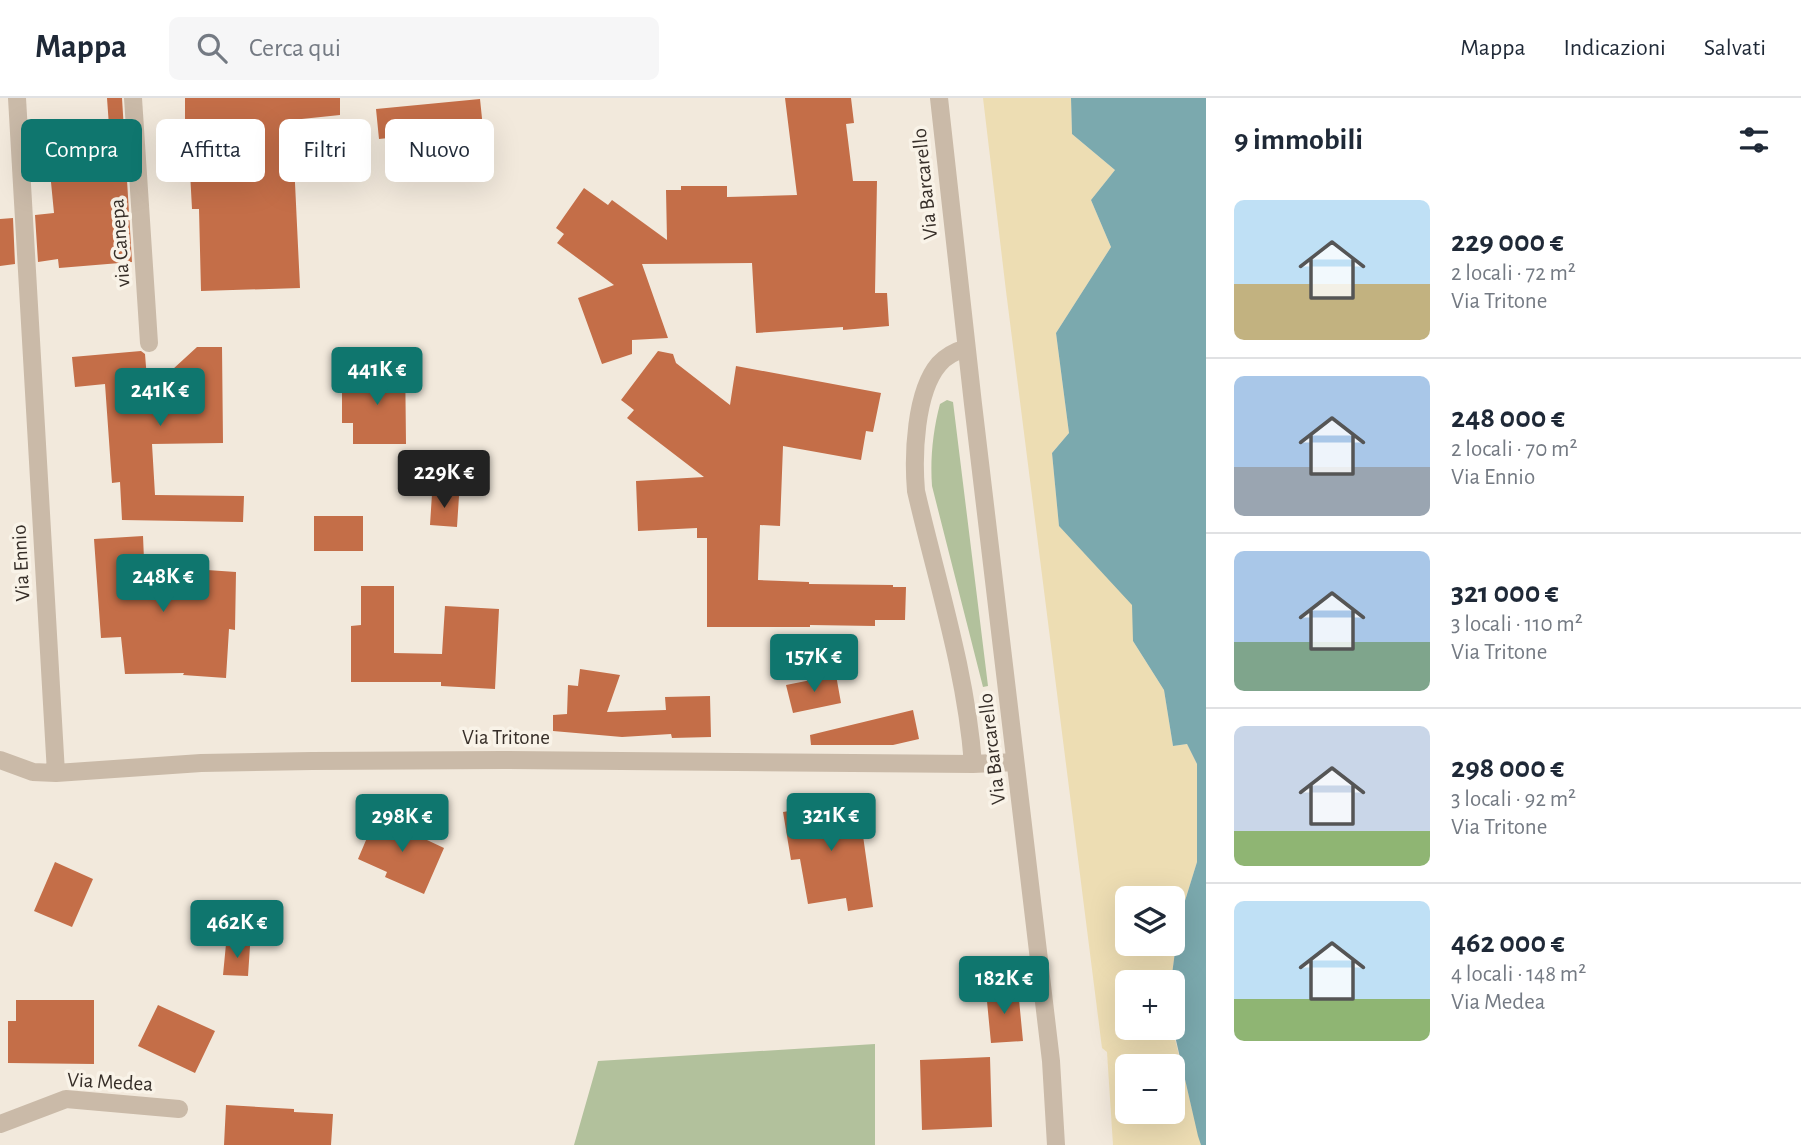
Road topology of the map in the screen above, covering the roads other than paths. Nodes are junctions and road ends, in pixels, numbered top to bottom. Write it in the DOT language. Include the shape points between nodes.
graph roads {
  1 [pos="17,98"];
  2 [pos="133,98"];
  3 [pos="939,98"];
  4 [pos="149,343"];
  5 [pos="966,348"];
  6 [pos="0,760"];
  7 [pos="1015,762"];
  8 [pos="973,764"];
  9 [pos="56,773"];
  10 [pos="179,1110"];
  11 [pos="0,1124"];
  12 [pos="1056,1145"];
  1 -- 9 [label="street, Via Ennio"];
  2 -- 4 [label="street, via Canepa"];
  3 -- 5 [label="street, Via Barcarello"];
  5 -- 7 [label="street, Via Barcarello"];
  5 -- 8 [label="street, Via Barcarello" via="939,363 926,384 914,464 916,491 965,694"];
  6 -- 9 [label="street, Via Tritone" via="33,772"];
  7 -- 8 [label="street, Via Tritone"];
  7 -- 12 [label="street, Via Barcarello" via="1050,1048"];
  8 -- 9 [label="street, Via Tritone" via="270,762"];
  10 -- 11 [label="street, Via Medea" via="66,1099"];
}
